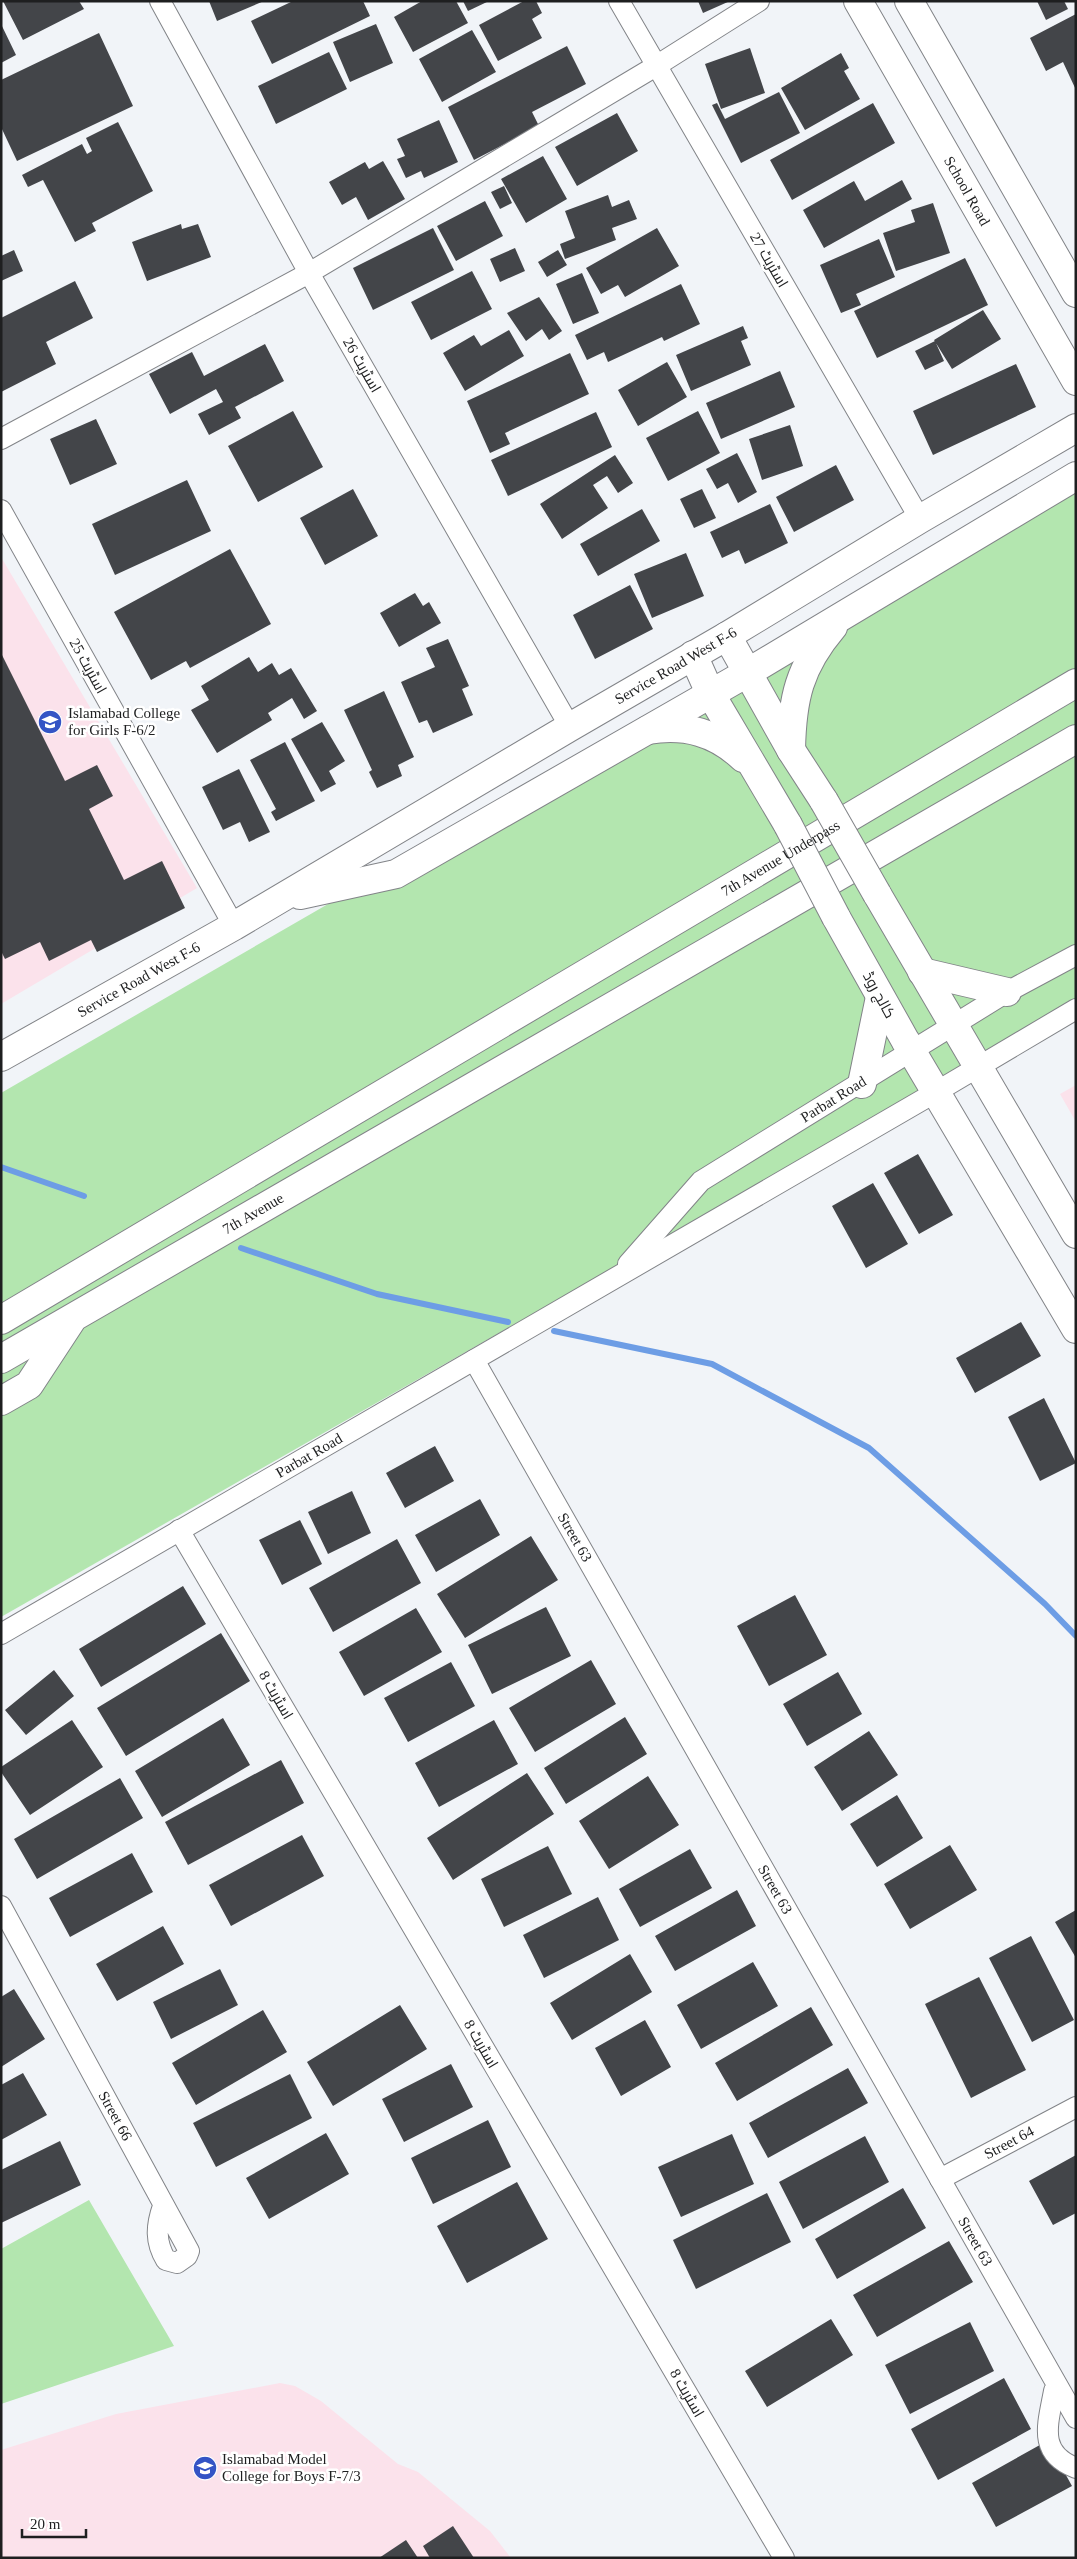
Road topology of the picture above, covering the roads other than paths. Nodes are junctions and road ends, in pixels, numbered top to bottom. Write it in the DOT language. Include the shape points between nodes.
graph roads {
  1 [pos="160,1"];
  2 [pos="619,1"];
  3 [pos="759,1"];
  4 [pos="858,1"];
  5 [pos="909,1"];
  6 [pos="656,66"];
  7 [pos="309,272"];
  8 [pos="1076,293"];
  9 [pos="1076,381"];
  10 [pos="1076,428"];
  11 [pos="1,439"];
  12 [pos="1076,476"];
  13 [pos="1,510"];
  14 [pos="920,518"];
  15 [pos="842,617"];
  16 [pos="727,636"];
  17 [pos="693,655"];
  18 [pos="746,673"];
  19 [pos="1076,683"];
  20 [pos="710,693"];
  21 [pos="570,726"];
  22 [pos="640,732"];
  23 [pos="1076,739"];
  24 [pos="791,750"];
  25 [pos="751,766"];
  26 [pos="274,901"];
  27 [pos="234,926"];
  28 [pos="1076,955"];
  29 [pos="922,972"];
  30 [pos="1008,992"];
  31 [pos="880,997"];
  32 [pos="1076,1009"];
  33 [pos="953,1026"];
  34 [pos="912,1052"];
  35 [pos="1,1057"];
  36 [pos="977,1066"];
  37 [pos="862,1084"];
  38 [pos="936,1092"];
  39 [pos="1076,1234"];
  40 [pos="617,1277"];
  41 [pos="58,1288"];
  42 [pos="1,1297"];
  43 [pos="75,1315"];
  44 [pos="1,1320"];
  45 [pos="1076,1329"];
  46 [pos="1,1359"];
  47 [pos="474,1360"];
  48 [pos="1,1401"];
  49 [pos="179,1530"];
  50 [pos="1,1634"];
  51 [pos="1,1906"];
  52 [pos="1076,2106"];
  53 [pos="940,2179"];
  54 [pos="163,2206"];
  55 [pos="1054,2391"];
  56 [pos="1076,2418"];
  57 [pos="1076,2468"];
  58 [pos="784,2558"];
  1 -- 7 [label="street, اسٹریٹ 26"];
  2 -- 6 [label="street, اسٹریٹ 27"];
  3 -- 6 [label="street"];
  4 -- 9 [label="street, School Road"];
  5 -- 8 [label="street"];
  6 -- 7 [label="street"];
  6 -- 14 [label="street, اسٹریٹ 27"];
  7 -- 11 [label="street"];
  7 -- 21 [label="street, اسٹریٹ 26"];
  10 -- 14 [label="street, Service Road West F-6"];
  12 -- 15 [label="street, Service Road West F-6"];
  13 -- 27 [label="street, اسٹریٹ 25"];
  14 -- 16 [label="street, Service Road West F-6"];
  15 -- 18 [label="street, Service Road West F-6"];
  15 -- 24 [label="street" via="818,645 801,677 792,713"];
  16 -- 17 [label="street, Service Road West F-6"];
  16 -- 18 [label="street"];
  17 -- 20 [label="street, کالج روڈ"];
  17 -- 21 [label="street, Service Road West F-6"];
  18 -- 20 [label="street, Service Road West F-6"];
  18 -- 24 [label="street"];
  19 -- 41 [label="street, 7th Avenue Underpass"];
  20 -- 22 [label="street, Service Road West F-6"];
  20 -- 25 [label="street, کالج روڈ"];
  21 -- 26 [label="street, Service Road West F-6"];
  22 -- 25 [label="street" via="670,726 701,731 729,744"];
  22 -- 26 [label="street, Service Road West F-6" via="396,874"];
  23 -- 43 [label="street, 7th Avenue"];
  24 -- 29 [label="street, bridge" via="824,801"];
  25 -- 31 [label="street, کالج روڈ, bridge" via="788,825"];
  26 -- 27 [label="street, Service Road West F-6"];
  27 -- 35 [label="street, Service Road West F-6"];
  28 -- 30 [label="street, Parbat Road"];
  29 -- 30 [label="street"];
  29 -- 33 [label="street"];
  30 -- 33 [label="street, Parbat Road"];
  31 -- 34 [label="street, کالج روڈ"];
  31 -- 37 [label="street"];
  32 -- 36 [label="street, Parbat Road"];
  33 -- 34 [label="street, Parbat Road"];
  33 -- 36 [label="street"];
  34 -- 37 [label="street, Parbat Road"];
  34 -- 38 [label="street, کالج روڈ"];
  36 -- 38 [label="street, Parbat Road"];
  36 -- 39 [label="street"];
  37 -- 40 [label="street, Parbat Road" via="702,1181"];
  38 -- 40 [label="street, Parbat Road"];
  38 -- 45 [label="street, کالج روڈ"];
  40 -- 47 [label="street, Parbat Road"];
  41 -- 42 [label="street"];
  41 -- 44 [label="street"];
  43 -- 46 [label="street, 7th Avenue"];
  43 -- 48 [label="street" via="29,1385"];
  47 -- 49 [label="street, Parbat Road"];
  47 -- 53 [label="street, Street 63"];
  49 -- 50 [label="street, Parbat Road"];
  49 -- 58 [label="street, اسٹریٹ 8"];
  51 -- 54 [label="street, Street 66" via="190,2251 177,2263 166,2260 159,2250 158,2222"];
  52 -- 53 [label="street, Street 64"];
  53 -- 56 [label="street, Street 63"];
  55 -- 57 [label="street" via="1048,2424 1050,2449 1062,2462"];
}
